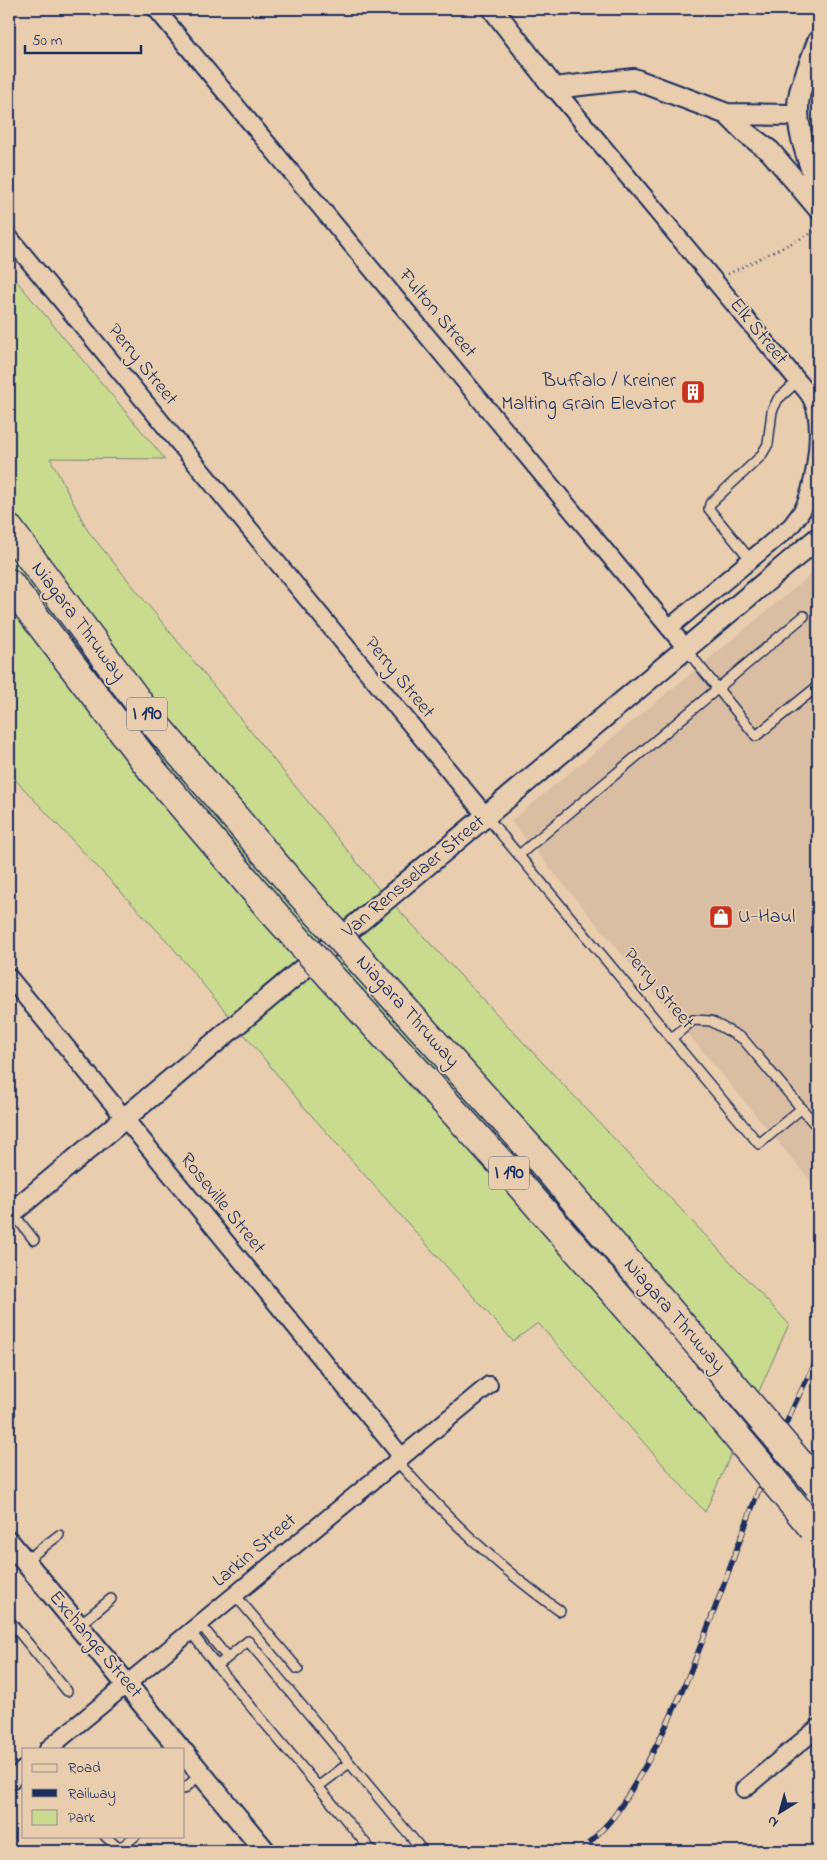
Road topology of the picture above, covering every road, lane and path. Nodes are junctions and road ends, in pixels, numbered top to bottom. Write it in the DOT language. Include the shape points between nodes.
graph roads {
  1 [pos="156,9"];
  2 [pos="492,9"];
  3 [pos="818,41"];
  4 [pos="554,88"];
  5 [pos="726,114"];
  6 [pos="798,115"];
  7 [pos="818,189"];
  8 [pos="818,208"];
  9 [pos="816,231"];
  10 [pos="9,237"];
  11 [pos="728,274"];
  12 [pos="798,381"];
  13 [pos="9,529"];
  14 [pos="818,538"];
  15 [pos="750,559"];
  16 [pos="9,583"];
  17 [pos="804,616"];
  18 [pos="669,628"];
  19 [pos="685,647"];
  20 [pos="818,686"];
  21 [pos="718,689"];
  22 [pos="486,816"];
  23 [pos="518,856"];
  24 [pos="9,977"];
  25 [pos="671,1038"];
  26 [pos="802,1108"];
  27 [pos="125,1119"];
  28 [pos="818,1128"];
  29 [pos="10,1213"];
  30 [pos="34,1240"];
  31 [pos="489,1386"];
  32 [pos="400,1459"];
  33 [pos="818,1485"];
  34 [pos="815,1531"];
  35 [pos="59,1535"];
  36 [pos="9,1542"];
  37 [pos="25,1561"];
  38 [pos="235,1595"];
  39 [pos="111,1599"];
  40 [pos="560,1610"];
  41 [pos="9,1620"];
  42 [pos="79,1625"];
  43 [pos="195,1628"];
  44 [pos="227,1657"];
  45 [pos="217,1666"];
  46 [pos="298,1669"];
  47 [pos="127,1683"];
  48 [pos="67,1691"];
  49 [pos="816,1735"];
  50 [pos="49,1748"];
  51 [pos="179,1748"];
  52 [pos="185,1754"];
  53 [pos="350,1763"];
  54 [pos="22,1771"];
  55 [pos="201,1774"];
  56 [pos="9,1782"];
  57 [pos="319,1786"];
  58 [pos="185,1788"];
  59 [pos="744,1789"];
  60 [pos="107,1838"];
  61 [pos="133,1838"];
  62 [pos="265,1851"];
  63 [pos="372,1851"];
  64 [pos="423,1851"];
  1 -- 18 [label="street, Fulton Street"];
  2 -- 4 [label="street, Elk Street"];
  3 -- 6 [label="street" via="800,93"];
  4 -- 5 [label="street" via="634,79"];
  4 -- 12 [label="street, Elk Street"];
  5 -- 6 [label="street"];
  5 -- 8 [label="street" via="770,151"];
  6 -- 7 [label="street"];
  9 -- 11 [label="path"];
  10 -- 22 [label="street, Perry Street"];
  12 -- 15 [label="street, Elk Street" via="812,400 818,421 811,489 805,506 791,526"];
  12 -- 15 [label="lane" via="778,399 772,411 768,444 761,456 710,504 709,509"];
  13 -- 33 [label="highway, Niagara Thruway / I 190, bridge" via="154,723 296,890 528,1147"];
  14 -- 19 [label="street, Van Rensselaer Street"];
  15 -- 18 [label="street, Elk Street"];
  16 -- 34 [label="highway, Niagara Thruway / I 190, bridge" via="152,770 272,911 508,1171"];
  17 -- 21 [label="lane"];
  18 -- 19 [label="street, Fulton Street"];
  19 -- 21 [label="lane"];
  19 -- 22 [label="street, Van Rensselaer Street"];
  20 -- 21 [label="lane" via="756,736"];
  21 -- 23 [label="lane"];
  22 -- 23 [label="lane, Perry Street"];
  22 -- 27 [label="street, Van Rensselaer Street"];
  23 -- 25 [label="lane, Perry Street"];
  24 -- 27 [label="street, Roseville Street"];
  25 -- 26 [label="lane" via="693,1020 710,1021 743,1039"];
  25 -- 26 [label="lane, Perry Street" via="759,1144"];
  26 -- 28 [label="lane"];
  27 -- 29 [label="street, Van Rensselaer Street"];
  27 -- 32 [label="street, Roseville Street"];
  29 -- 30 [label="lane"];
  31 -- 32 [label="street, Larkin Street"];
  32 -- 38 [label="street, Larkin Street"];
  32 -- 40 [label="lane" via="445,1513"];
  35 -- 37 [label="lane"];
  36 -- 37 [label="street, Exchange Street"];
  37 -- 42 [label="street, Exchange Street"];
  38 -- 43 [label="street, Larkin Street"];
  38 -- 46 [label="lane"];
  39 -- 42 [label="lane"];
  41 -- 48 [label="lane"];
  42 -- 47 [label="street, Exchange Street"];
  43 -- 44 [label="lane"];
  43 -- 45 [label="lane"];
  43 -- 47 [label="street, Larkin Street"];
  44 -- 45 [label="lane"];
  44 -- 53 [label="lane" via="248,1641"];
  45 -- 57 [label="lane"];
  47 -- 50 [label="street, Larkin Street"];
  47 -- 51 [label="street, Exchange Street"];
  49 -- 59 [label="street"];
  52 -- 55 [label="street"];
  53 -- 57 [label="lane"];
  53 -- 64 [label="lane"];
  54 -- 56 [label="street"];
  55 -- 58 [label="lane"];
  55 -- 62 [label="street"];
  57 -- 63 [label="lane"];
  60 -- 61 [label="lane" via="116,1846 123,1846"];
}
